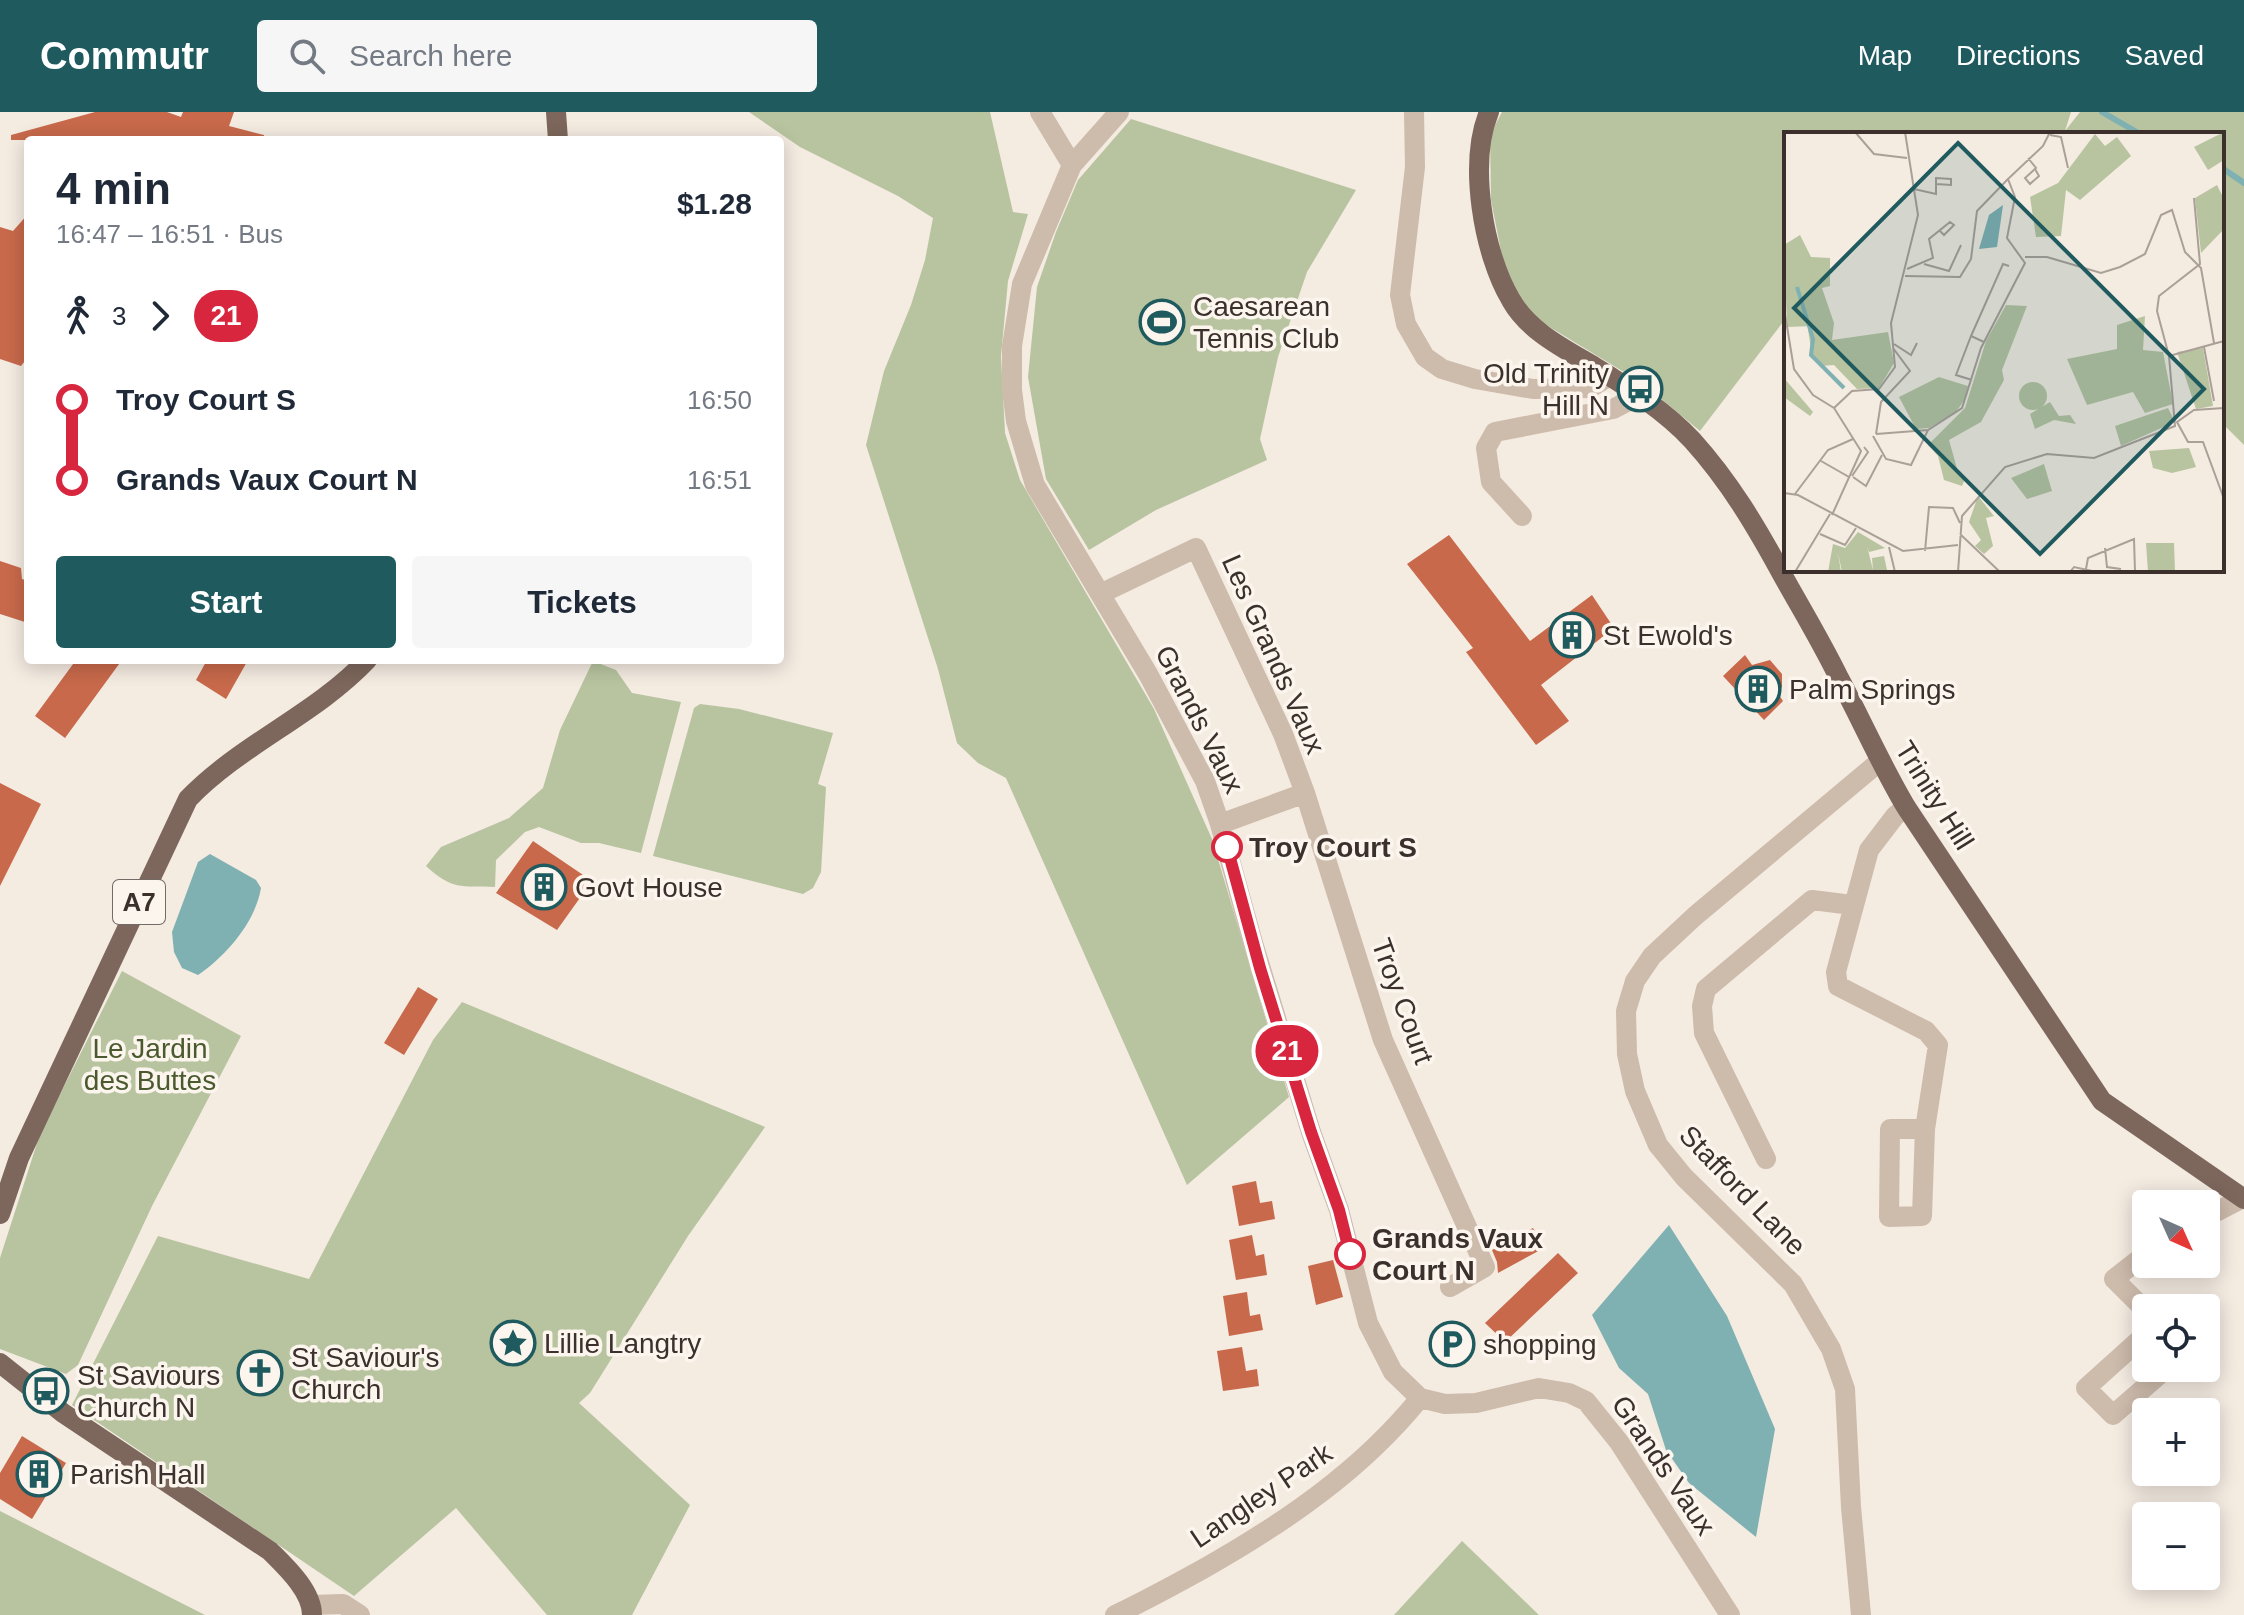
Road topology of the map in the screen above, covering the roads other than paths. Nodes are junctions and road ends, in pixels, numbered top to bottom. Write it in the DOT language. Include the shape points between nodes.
graph roads {
  1 [pos="556,112"];
  2 [pos="1040,112"];
  3 [pos="1119,112"];
  4 [pos="1414,112"];
  5 [pos="1489,112"];
  6 [pos="558,136"];
  7 [pos="1072,165"];
  8 [pos="1610,376"];
  9 [pos="1640,395"];
  10 [pos="1522,516"];
  11 [pos="1100,594"];
  12 [pos="363,664"];
  13 [pos="1879,762"];
  14 [pos="1305,793"];
  15 [pos="1906,807"];
  16 [pos="1220,824"];
  17 [pos="1852,905"];
  18 [pos="1925,1129"];
  19 [pos="1766,1159"];
  20 [pos="2243,1199"];
  21 [pos="2220,1210"];
  22 [pos="0,1214"];
  23 [pos="2132,1265"];
  24 [pos="1450,1287"];
  25 [pos="2132,1297"];
  26 [pos="2132,1347"];
  27 [pos="0,1363"];
  28 [pos="2151,1382"];
  29 [pos="1420,1398"];
  30 [pos="312,1610"];
  31 [pos="360,1615"];
  32 [pos="1115,1615"];
  33 [pos="1730,1615"];
  34 [pos="1861,1615"];
  1 -- 6 [label="main road"];
  2 -- 7 [label="street"];
  3 -- 7 [label="street, Grands Vaux"];
  4 -- 8 [label="street" via="1415,167 1400,295 1406,324 1425,357 1442,369 1475,379 1533,389 1590,388"];
  5 -- 8 [label="main road, Trinity Hill" via="1479,163 1484,217 1494,262 1511,300 1542,335"];
  7 -- 11 [label="street, Grands Vaux" via="1022,284 1012,346 1012,390 1035,485"];
  8 -- 9 [label="main road, Trinity Hill"];
  9 -- 10 [label="street" via="1613,409 1495,432 1486,448 1491,482"];
  9 -- 13 [label="main road, Trinity Hill" via="1690,438 1731,487 1840,678"];
  11 -- 14 [label="street, Les Grands Vaux" via="1196,548"];
  11 -- 16 [label="street, Grands Vaux" via="1186,743"];
  12 -- 22 [label="main road, A7" via="346,682 212,774 188,799 19,1158"];
  13 -- 15 [label="main road, Trinity Hill"];
  13 -- 34 [label="street, Stafford Lane" via="1652,956 1635,981 1626,1011 1635,1091 1658,1145 1793,1284 1831,1349 1845,1389"];
  14 -- 16 [label="street"];
  14 -- 24 [label="street, Troy Court" via="1383,1040 1485,1267"];
  15 -- 17 [label="street" via="1869,850"];
  15 -- 20 [label="main road, Trinity Hill" via="2102,1101"];
  16 -- 29 [label="street, Grands Vaux" via="1260,968 1339,1210 1368,1323 1393,1372"];
  17 -- 18 [label="street" via="1836,972 1838,986 1926,1031 1938,1045"];
  17 -- 19 [label="street" via="1812,900 1706,989 1704,1033"];
  20 -- 21 [label="street"];
  23 -- 25 [label="street" via="2114,1279"];
  26 -- 28 [label="street" via="2086,1388 2113,1415"];
  27 -- 30 [label="main road" via="63,1413 270,1551 290,1571"];
  29 -- 32 [label="street, Langley Park" via="1377,1446 1316,1498 1247,1544"];
  29 -- 33 [label="street, Grands Vaux" via="1476,1403 1539,1388 1586,1401 1619,1442"];
  30 -- 31 [label="street" via="343,1604"];
}
